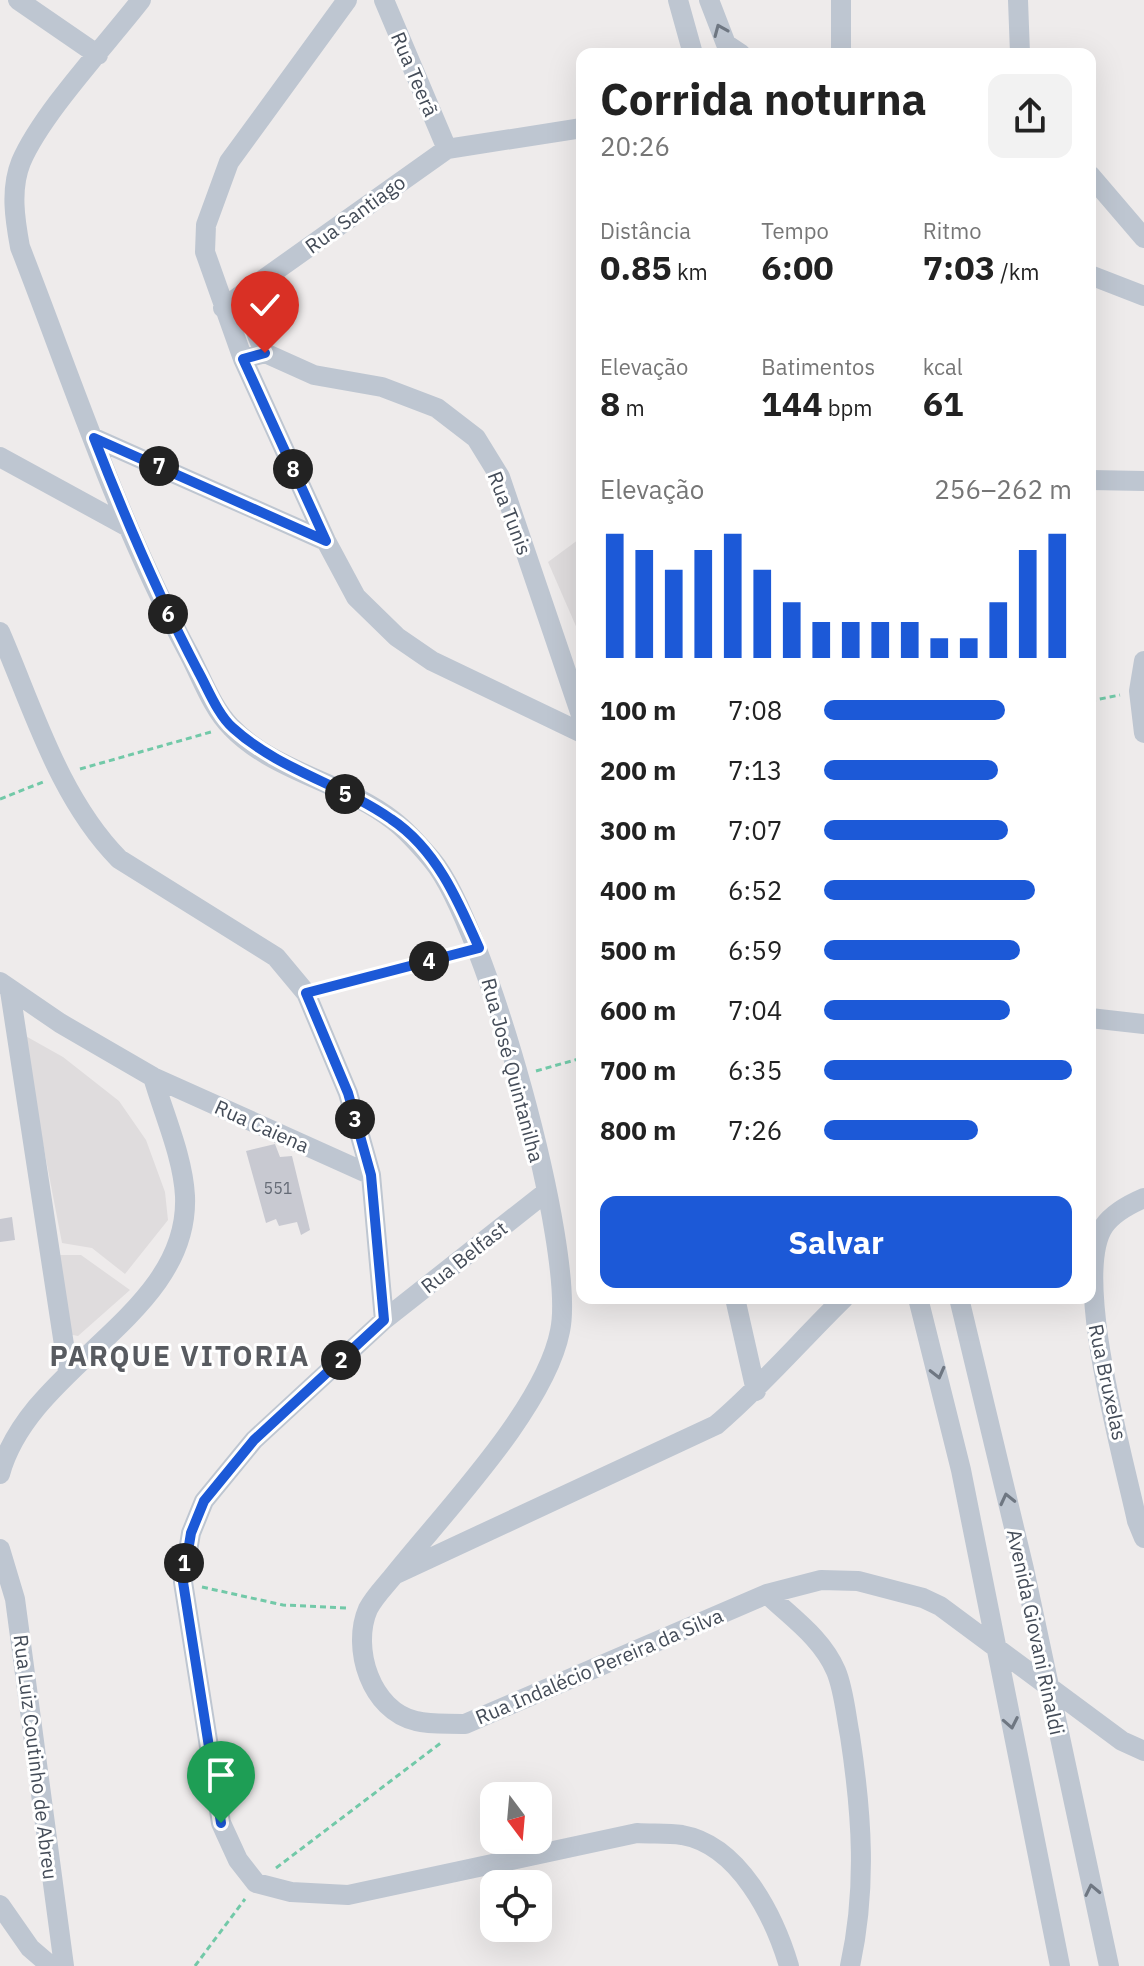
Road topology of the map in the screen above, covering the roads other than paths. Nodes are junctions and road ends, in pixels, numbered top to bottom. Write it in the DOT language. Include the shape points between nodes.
graph roads {
  1 [pos="18,0"];
  2 [pos="141,0"];
  3 [pos="347,0"];
  4 [pos="384,0"];
  5 [pos="678,0"];
  6 [pos="709,0"];
  7 [pos="841,0"];
  8 [pos="1018,0"];
  9 [pos="691,48"];
  10 [pos="732,48"];
  11 [pos="841,48"];
  12 [pos="1020,48"];
  13 [pos="98,55"];
  14 [pos="576,129"];
  15 [pos="447,149"];
  16 [pos="1096,182"];
  17 [pos="1144,238"];
  18 [pos="1096,277"];
  19 [pos="264,280"];
  20 [pos="1144,296"];
  21 [pos="223,308"];
  22 [pos="265,353"];
  23 [pos="243,359"];
  24 [pos="94,438"];
  25 [pos="0,457"];
  26 [pos="1096,480"];
  27 [pos="1144,481"];
  28 [pos="128,527"];
  29 [pos="326,541"];
  30 [pos="0,632"];
  31 [pos="1144,661"];
  32 [pos="576,700"];
  33 [pos="576,730"];
  34 [pos="1144,733"];
  35 [pos="5,986"];
  36 [pos="1096,1019"];
  37 [pos="1144,1024"];
  38 [pos="153,1077"];
  39 [pos="371,1175"];
  40 [pos="545,1193"];
  41 [pos="1144,1198"];
  42 [pos="1096,1248"];
  43 [pos="736,1304"];
  44 [pos="838,1304"];
  45 [pos="920,1304"];
  46 [pos="960,1304"];
  47 [pos="1092,1304"];
  48 [pos="384,1320"];
  49 [pos="68,1371"];
  50 [pos="756,1391"];
  51 [pos="0,1474"];
  52 [pos="1144,1538"];
  53 [pos="0,1549"];
  54 [pos="394,1575"];
  55 [pos="767,1594"];
  56 [pos="989,1613"];
  57 [pos="970,1628"];
  58 [pos="995,1647"];
  59 [pos="1046,1685"];
  60 [pos="1144,1751"];
  61 [pos="0,1905"];
  62 [pos="51,1966"];
  63 [pos="64,1966"];
  64 [pos="789,1966"];
  65 [pos="850,1966"];
  66 [pos="1060,1966"];
  67 [pos="1109,1966"];
  1 -- 13 [label="street"];
  2 -- 13 [label="street, Rua José Quintanilha"];
  3 -- 21 [label="street" via="229,162 206,225 205,252"];
  4 -- 15 [label="street, Rua Teerã"];
  5 -- 9 [label="street"];
  10 -- 6 [label="street, one-way"];
  7 -- 11 [label="street"];
  8 -- 12 [label="street"];
  13 -- 24 [label="street, Rua José Quintanilha" via="20,164 14,198 20,247"];
  14 -- 15 [label="street"];
  15 -- 19 [label="street, Rua Santiago"];
  16 -- 17 [label="street"];
  18 -- 20 [label="street"];
  19 -- 21 [label="street"];
  19 -- 22 [label="street" via="253,302 252,325"];
  21 -- 23 [label="street"];
  22 -- 23 [label="street"];
  22 -- 32 [label="street, Rua Tunis" via="314,375 382,387 437,408 476,438 500,477"];
  23 -- 29 [label="street"];
  24 -- 28 [label="street, Rua José Quintanilha"];
  24 -- 29 [label="street"];
  25 -- 28 [label="street"];
  26 -- 27 [label="street"];
  28 -- 40 [label="street, Rua José Quintanilha" via="230,727 303,775 393,820 453,889 479,948 518,1076"];
  29 -- 33 [label="street" via="356,597 397,637 432,661"];
  30 -- 39 [label="street" via="62,774 98,838 119,859 276,957 306,993 348,1093"];
  31 -- 34 [label="street" via="1139,691"];
  35 -- 38 [label="street"];
  35 -- 49 [label="street"];
  36 -- 37 [label="street"];
  38 -- 39 [label="street, Rua Caiena"];
  38 -- 49 [label="street" via="185,1192 182,1235 145,1298"];
  39 -- 48 [label="street"];
  40 -- 48 [label="street, Rua Belfast"];
  40 -- 54 [label="street, Rua José Quintanilha" via="563,1278 560,1331 534,1398"];
  41 -- 42 [label="street, Rua Bruxelas" via="1104,1226"];
  43 -- 50 [label="street"];
  44 -- 50 [label="street, Rua Indalécio Pereira da Silva"];
  45 -- 56 [label="street, Avenida Giovani Rinaldi, one-way" via="961,1470"];
  59 -- 46 [label="street, Avenida Giovani Rinaldi, one-way"];
  47 -- 52 [label="street, Rua Bruxelas"];
  48 -- 64 [label="street, Rua Belfast" via="254,1440 204,1501 191,1533 183,1582 221,1823 238,1860 256,1883 317,1895 348,1895 637,1833 684,1836 718,1850 742,1875 766,1911"];
  49 -- 51 [label="street" via="23,1422"];
  50 -- 54 [label="street, Rua Indalécio Pereira da Silva" via="716,1425"];
  53 -- 63 [label="street, Rua Luiz Coutinho de Abreu" via="15,1599"];
  54 -- 55 [label="street, Rua Indalécio Pereira da Silva" via="368,1609 362,1662 385,1702 413,1721 465,1724"];
  55 -- 57 [label="street, Rua Indalécio Pereira da Silva" via="821,1580 858,1581 923,1598"];
  55 -- 65 [label="street" via="816,1640 836,1671 847,1718 863,1853 860,1921"];
  56 -- 57 [label="street"];
  56 -- 58 [label="street, Avenida Giovani Rinaldi"];
  57 -- 58 [label="street, Rua Indalécio Pereira da Silva"];
  58 -- 59 [label="street, Rua Indalécio Pereira da Silva"];
  58 -- 66 [label="street, Avenida Giovani Rinaldi, one-way"];
  59 -- 60 [label="street, Rua Indalécio Pereira da Silva"];
  67 -- 59 [label="street, Avenida Giovani Rinaldi, one-way"];
  61 -- 62 [label="street" via="30,1948"];
}
